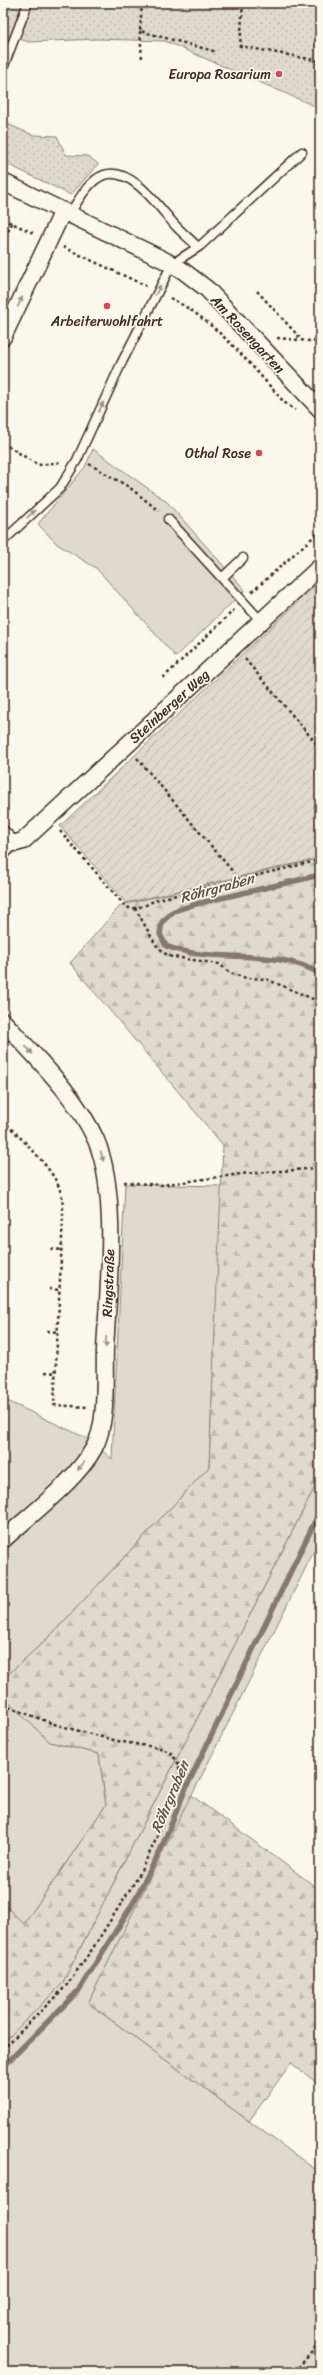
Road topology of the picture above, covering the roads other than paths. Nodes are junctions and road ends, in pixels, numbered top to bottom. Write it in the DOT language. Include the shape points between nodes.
graph roads {
  1 [pos="28,3"];
  2 [pos="3,68"];
  3 [pos="302,152"];
  4 [pos="3,182"];
  5 [pos="67,213"];
  6 [pos="198,247"];
  7 [pos="172,264"];
  8 [pos="3,337"];
  9 [pos="320,409"];
  10 [pos="168,519"];
  11 [pos="3,541"];
  12 [pos="243,558"];
  13 [pos="320,567"];
  14 [pos="222,578"];
  15 [pos="262,621"];
  16 [pos="3,828"];
  17 [pos="16,843"];
  18 [pos="3,856"];
  19 [pos="3,1021"];
  20 [pos="3,1540"];
  1 -- 2 [label="lane"];
  3 -- 6 [label="lane"];
  4 -- 5 [label="street, Am Rosengarten"];
  5 -- 6 [label="lane" via="96,180 112,174 137,184"];
  5 -- 7 [label="street, Am Rosengarten"];
  8 -- 5 [label="street, one-way" via="49,240"];
  6 -- 7 [label="lane"];
  7 -- 9 [label="street, Am Rosengarten" via="207,289"];
  11 -- 7 [label="lane, one-way" via="60,488 77,460"];
  10 -- 14 [label="lane"];
  12 -- 14 [label="lane"];
  13 -- 15 [label="street, Steinberger Weg"];
  14 -- 15 [label="lane"];
  15 -- 17 [label="street, Steinberger Weg" via="23,841"];
  16 -- 17 [label="lane"];
  17 -- 18 [label="lane"];
  19 -- 20 [label="street, Ringstraße, one-way" via="63,1090 86,1123 100,1150 107,1182 110,1237 100,1433 90,1455 70,1478"];
}
